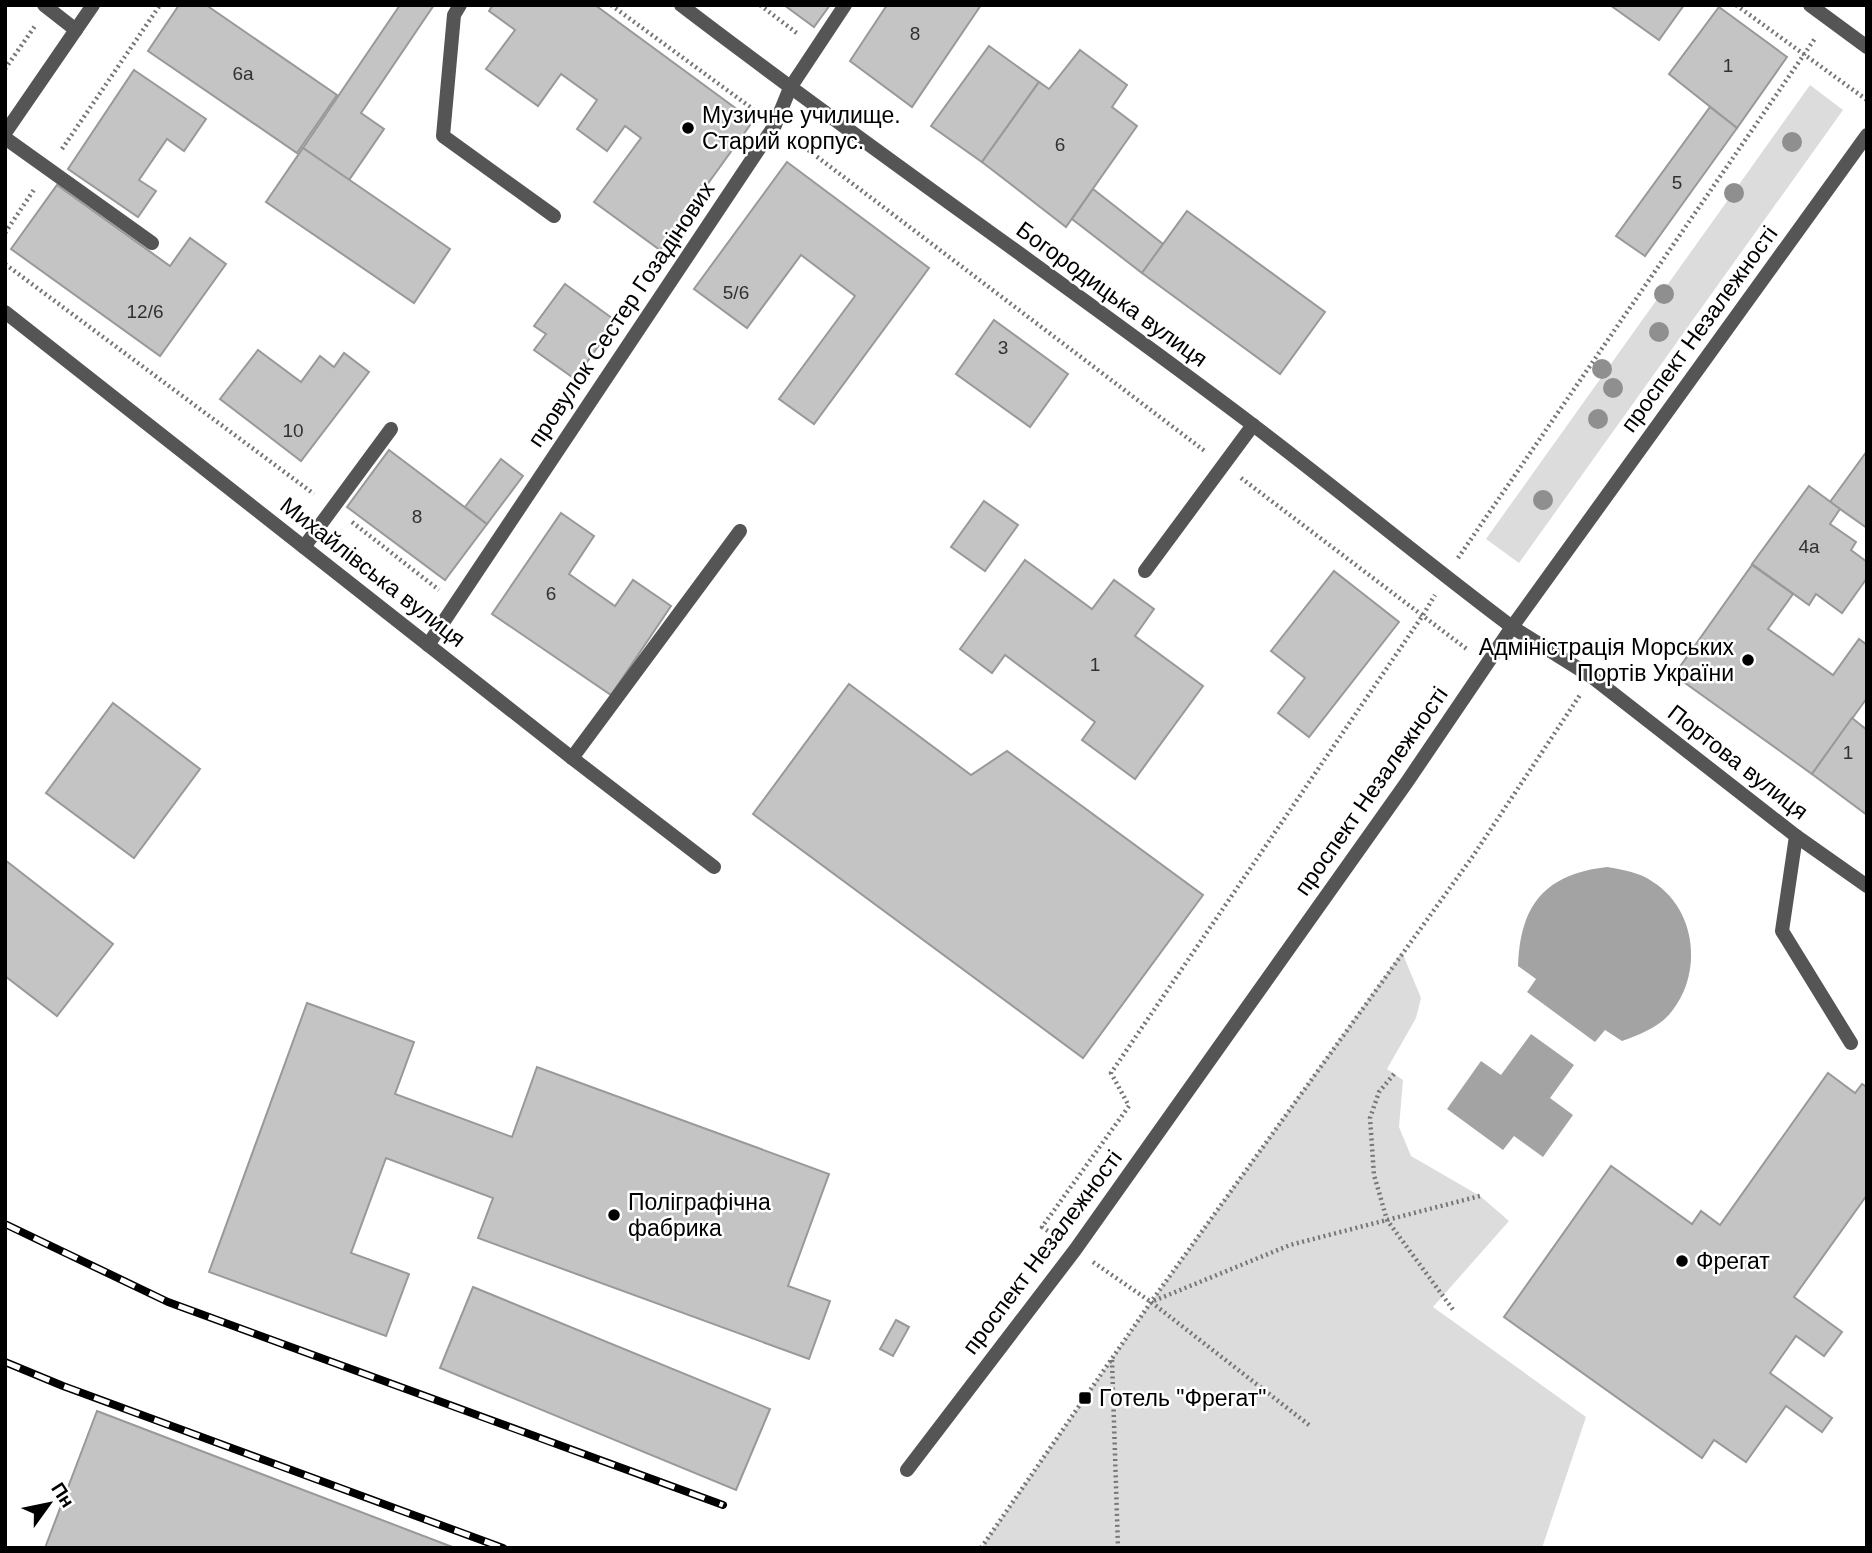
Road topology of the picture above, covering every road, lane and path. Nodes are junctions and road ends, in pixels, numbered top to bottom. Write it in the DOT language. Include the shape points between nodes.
graph roads {
  1 [pos="93,5"];
  2 [pos="160,5"];
  3 [pos="460,5"];
  4 [pos="611,5"];
  5 [pos="681,5"];
  6 [pos="760,5"];
  7 [pos="845,5"];
  8 [pos="1736,5"];
  9 [pos="1810,5"];
  10 [pos="45,7"];
  11 [pos="1829,19"];
  12 [pos="76,30"];
  13 [pos="817,47"];
  14 [pos="1867,47"];
  15 [pos="1804,55"];
  16 [pos="5,69"];
  17 [pos="790,88"];
  18 [pos="1867,100"];
  19 [pos="775,125"];
  20 [pos="1867,135"];
  21 [pos="5,136"];
  22 [pos="48,169"];
  23 [pos="554,216"];
  24 [pos="5,233"];
  25 [pos="152,243"];
  26 [pos="5,264"];
  27 [pos="5,312"];
  28 [pos="1253,425"];
  29 [pos="391,429"];
  30 [pos="1223,464"];
  31 [pos="333,508"];
  32 [pos="740,531"];
  33 [pos="304,547"];
  34 [pos="1145,571"];
  35 [pos="1444,577"];
  36 [pos="457,603"];
  37 [pos="1423,615"];
  38 [pos="1511,626"];
  39 [pos="428,645"];
  40 [pos="1486,664"];
  41 [pos="1592,677"];
  42 [pos="572,758"];
  43 [pos="1796,836"];
  44 [pos="714,867"];
  45 [pos="1867,886"];
  46 [pos="1851,1043"];
  47 [pos="1394,1074"];
  48 [pos="1480,1196"];
  49 [pos="1387,1220"];
  50 [pos="1042,1227"];
  51 [pos="1151,1302"];
  52 [pos="1454,1311"];
  53 [pos="1111,1359"];
  54 [pos="1309,1425"];
  55 [pos="907,1470"];
  56 [pos="981,1548"];
  57 [pos="1118,1548"];
  1 -- 12 [label="street"];
  2 -- 22 [label="path"];
  3 -- 23 [label="street" via="454,15 443,136"];
  4 -- 19 [label="path"];
  5 -- 17 [label="street, Богородицька вулиця"];
  6 -- 13 [label="path"];
  7 -- 13 [label="street, провулок Сестер Гозадінових"];
  8 -- 15 [label="path"];
  9 -- 11 [label="street"];
  10 -- 12 [label="street"];
  10 -- 16 [label="path"];
  11 -- 14 [label="street"];
  11 -- 15 [label="path"];
  12 -- 21 [label="street"];
  13 -- 17 [label="street, провулок Сестер Гозадінових"];
  15 -- 18 [label="path"];
  15 -- 35 [label="path"];
  17 -- 19 [label="street, провулок Сестер Гозадінових"];
  17 -- 28 [label="street, Богородицька вулиця"];
  19 -- 30 [label="path"];
  19 -- 36 [label="street, провулок Сестер Гозадінових"];
  20 -- 38 [label="street, проспект Незалежності"];
  21 -- 22 [label="street"];
  22 -- 24 [label="path"];
  22 -- 25 [label="street"];
  26 -- 31 [label="path"];
  27 -- 33 [label="street, Михайлівська вулиця"];
  28 -- 30 [label="street"];
  28 -- 35 [label="street, Богородицька вулиця"];
  29 -- 31 [label="street"];
  30 -- 34 [label="street"];
  30 -- 37 [label="path"];
  31 -- 33 [label="street"];
  31 -- 36 [label="path"];
  32 -- 42 [label="street"];
  33 -- 39 [label="street, Михайлівська вулиця"];
  35 -- 37 [label="path"];
  35 -- 38 [label="street, Богородицька вулиця"];
  36 -- 39 [label="street, провулок Сестер Гозадінових"];
  37 -- 40 [label="path"];
  37 -- 50 [label="path" via="1111,1073 1129,1106"];
  38 -- 40 [label="street, проспект Незалежності"];
  38 -- 41 [label="street, Портова вулиця"];
  39 -- 42 [label="street, Михайлівська вулиця"];
  40 -- 55 [label="street, проспект Незалежності" via="1075,1250"];
  41 -- 43 [label="street, Портова вулиця"];
  41 -- 51 [label="path" via="1473,856"];
  42 -- 44 [label="street, Михайлівська вулиця"];
  43 -- 45 [label="street, Портова вулиця"];
  43 -- 46 [label="street" via="1782,931"];
  47 -- 49 [label="path" via="1379,1092 1370,1118 1374,1174"];
  48 -- 49 [label="path"];
  49 -- 51 [label="path" via="1290,1245"];
  49 -- 52 [label="path"];
  51 -- 53 [label="path"];
  51 -- 54 [label="path"];
  53 -- 56 [label="path"];
  53 -- 57 [label="path"];
}
